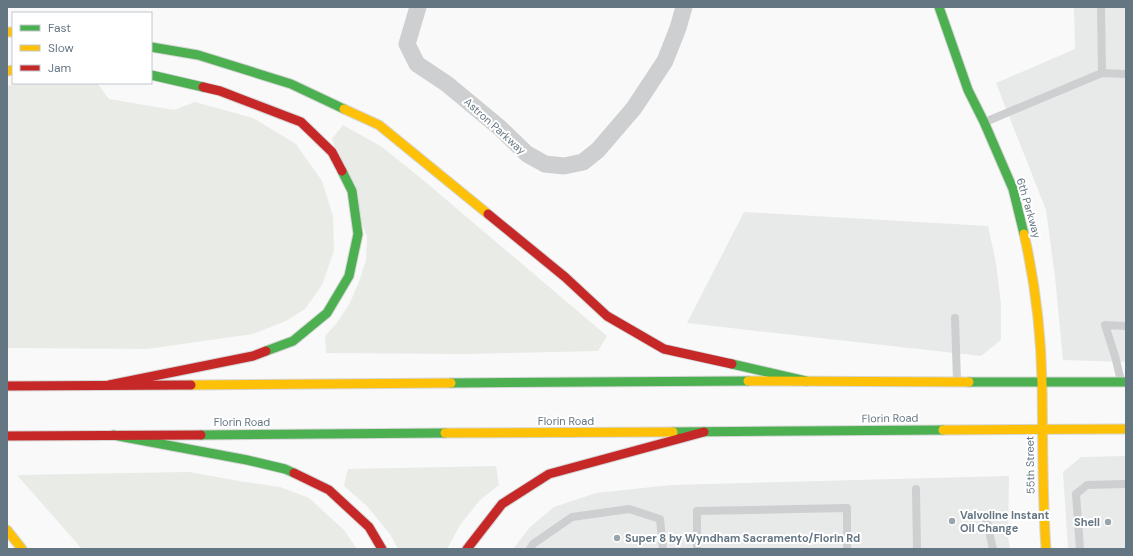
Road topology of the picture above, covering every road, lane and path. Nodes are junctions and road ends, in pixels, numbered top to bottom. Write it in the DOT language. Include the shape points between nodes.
graph roads {
  1 [pos="418,7"];
  2 [pos="684,7"];
  3 [pos="939,7"];
  4 [pos="1101,7"];
  5 [pos="152,47"];
  6 [pos="1102,73"];
  7 [pos="1126,74"];
  8 [pos="152,75"];
  9 [pos="984,122"];
  10 [pos="955,318"];
  11 [pos="1126,326"];
  12 [pos="806,381"];
  13 [pos="957,381"];
  14 [pos="1042,381"];
  15 [pos="1124,382"];
  16 [pos="109,385"];
  17 [pos="7,386"];
  18 [pos="1042,428"];
  19 [pos="1126,429"];
  20 [pos="704,432"];
  21 [pos="114,435"];
  22 [pos="7,436"];
  23 [pos="1126,484"];
  24 [pos="916,488"];
  25 [pos="987,522"];
  26 [pos="7,530"];
  27 [pos="22,549"];
  28 [pos="382,549"];
  29 [pos="467,549"];
  30 [pos="530,549"];
  31 [pos="663,549"];
  32 [pos="697,549"];
  33 [pos="847,549"];
  34 [pos="917,549"];
  35 [pos="993,549"];
  36 [pos="1046,549"];
  37 [pos="1080,549"];
  1 -- 2 [label="street, Astron Parkway" via="406,44 417,64 447,84 500,128 526,154 545,164 564,166 583,162 598,150 634,108 665,60"];
  3 -- 9 [label="main road, 6th Parkway" via="968,90"];
  4 -- 6 [label="lane"];
  5 -- 12 [label="main road" via="198,55 291,84 379,125 565,277 607,316 664,349"];
  6 -- 7 [label="lane"];
  6 -- 9 [label="lane"];
  8 -- 16 [label="main road" via="220,90 301,122 332,152 352,191 358,234 349,276 327,313 293,341 253,356"];
  9 -- 14 [label="main road, 6th Parkway" via="1013,190 1026,244 1036,300"];
  10 -- 13 [label="lane"];
  11 -- 15 [label="lane" via="1105,325"];
  12 -- 13 [label="main road"];
  12 -- 16 [label="main road"];
  13 -- 14 [label="main road"];
  14 -- 15 [label="main road"];
  14 -- 18 [label="main road, 6th Parkway"];
  16 -- 17 [label="main road"];
  18 -- 19 [label="main road, Florin Road"];
  18 -- 20 [label="main road, Florin Road"];
  18 -- 36 [label="main road, 55th Street"];
  20 -- 21 [label="main road, Florin Road"];
  20 -- 29 [label="main road" via="549,474 502,504"];
  21 -- 22 [label="main road, Florin Road"];
  21 -- 28 [label="main road" via="285,469 329,490 369,527"];
  23 -- 37 [label="lane" via="1087,485 1076,494"];
  24 -- 34 [label="lane"];
  25 -- 35 [label="lane"];
  26 -- 27 [label="main road"];
  30 -- 31 [label="lane" via="533,544 572,517 629,509 660,518"];
  32 -- 33 [label="lane" via="697,511 847,508"];
}
